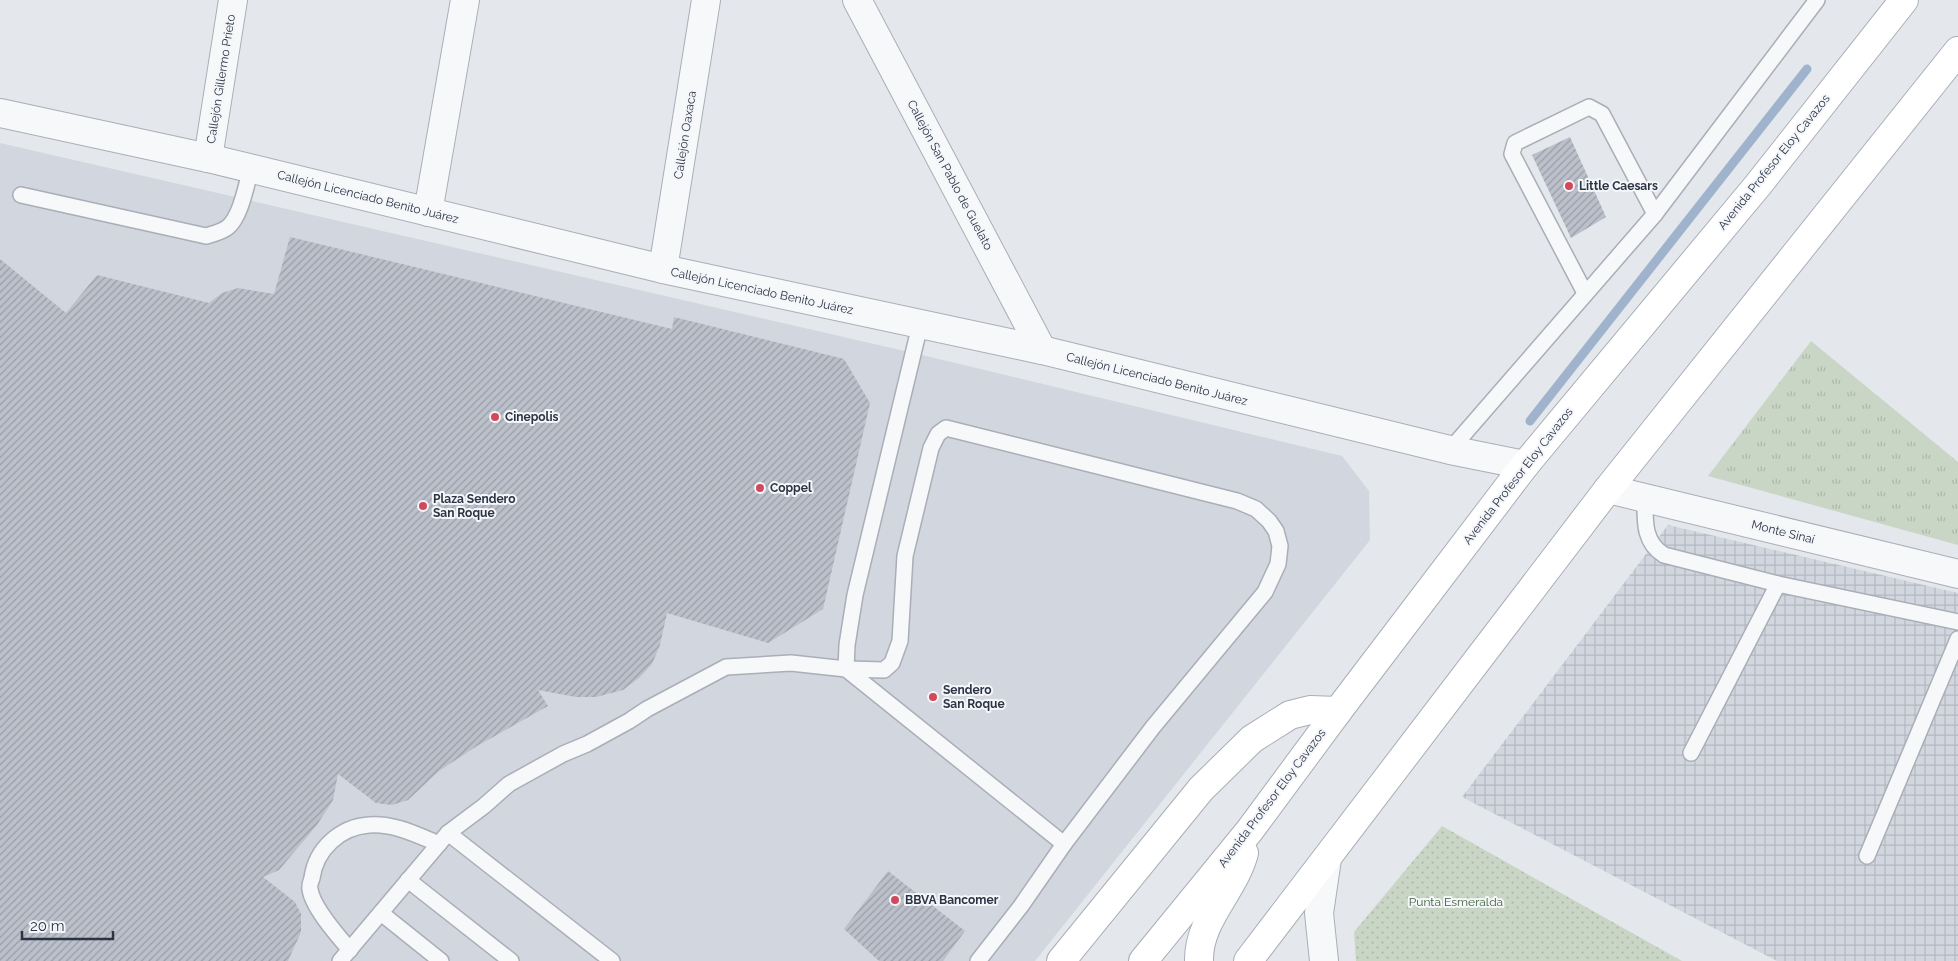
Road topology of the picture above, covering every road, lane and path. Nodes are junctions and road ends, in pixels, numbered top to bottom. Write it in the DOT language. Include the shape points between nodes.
graph roads {
  1 [pos="233,0"];
  2 [pos="465,0"];
  3 [pos="706,0"];
  4 [pos="857,0"];
  5 [pos="1817,0"];
  6 [pos="1904,0"];
  7 [pos="1958,51"];
  8 [pos="0,113"];
  9 [pos="208,158"];
  10 [pos="251,169"];
  11 [pos="21,195"];
  12 [pos="428,212"];
  13 [pos="1655,214"];
  14 [pos="663,269"];
  15 [pos="1586,293"];
  16 [pos="920,325"];
  17 [pos="1042,350"];
  18 [pos="1450,450"];
  19 [pos="1525,466"];
  20 [pos="1608,489"];
  21 [pos="1645,498"];
  22 [pos="1958,574"];
  23 [pos="1778,584"];
  24 [pos="1958,622"];
  25 [pos="1958,639"];
  26 [pos="846,669"];
  27 [pos="1338,711"];
  28 [pos="1691,752"];
  29 [pos="1250,830"];
  30 [pos="444,839"];
  31 [pos="1064,844"];
  32 [pos="1867,856"];
  33 [pos="1327,859"];
  34 [pos="408,880"];
  35 [pos="381,913"];
  36 [pos="345,955"];
  37 [pos="441,961"];
  38 [pos="511,961"];
  39 [pos="612,961"];
  40 [pos="978,961"];
  41 [pos="1061,961"];
  42 [pos="1143,961"];
  43 [pos="1199,961"];
  44 [pos="1248,961"];
  45 [pos="1324,961"];
  1 -- 9 [label="street, Callejón Gillermo Prieto"];
  2 -- 12 [label="street"];
  3 -- 14 [label="street, Callejón Oaxaca"];
  4 -- 17 [label="street, Callejón San Pablo de Guelato"];
  5 -- 13 [label="lane"];
  6 -- 19 [label="main road, Avenida Profesor Eloy Cavazos" via="1758,184"];
  7 -- 20 [label="main road"];
  8 -- 9 [label="street, Callejón Licenciado Benito Juárez"];
  9 -- 10 [label="street, Callejón Licenciado Benito Juárez"];
  10 -- 11 [label="lane" via="237,215 228,227 206,236"];
  10 -- 12 [label="street, Callejón Licenciado Benito Juárez"];
  12 -- 14 [label="street, Callejón Licenciado Benito Juárez"];
  13 -- 15 [label="lane"];
  13 -- 15 [label="lane" via="1602,114 1589,107 1515,143 1512,154"];
  14 -- 16 [label="street, Callejón Licenciado Benito Juárez"];
  15 -- 18 [label="lane"];
  16 -- 17 [label="street, Callejón Licenciado Benito Juárez"];
  16 -- 26 [label="lane" via="855,595"];
  17 -- 18 [label="street, Callejón Licenciado Benito Juárez"];
  18 -- 19 [label="street, Callejón Licenciado Benito Juárez"];
  19 -- 27 [label="main road, Avenida Profesor Eloy Cavazos"];
  20 -- 21 [label="street, Monte Sinaí"];
  20 -- 33 [label="main road"];
  21 -- 22 [label="street, Monte Sinaí"];
  21 -- 23 [label="lane" via="1646,534 1657,551"];
  23 -- 24 [label="lane"];
  23 -- 28 [label="lane"];
  25 -- 32 [label="lane"];
  26 -- 30 [label="lane" via="791,664 726,667 509,784"];
  26 -- 31 [label="lane"];
  26 -- 31 [label="lane" via="884,670 896,654 902,622 905,556 931,448 938,434 946,428 1237,501 1256,509 1276,531 1280,546 1278,564 1265,592 1153,727"];
  27 -- 29 [label="main road, Avenida Profesor Eloy Cavazos"];
  27 -- 41 [label="main road" via="1310,710 1290,715 1252,739 1201,789"];
  29 -- 42 [label="main road, Avenida Profesor Eloy Cavazos"];
  29 -- 43 [label="main road" via="1240,866 1203,933"];
  30 -- 34 [label="lane"];
  30 -- 36 [label="lane" via="395,827 369,825 347,830 330,842 314,864 310,889"];
  30 -- 39 [label="lane"];
  31 -- 40 [label="lane"];
  33 -- 44 [label="main road"];
  33 -- 45 [label="street" via="1319,913"];
  34 -- 35 [label="lane"];
  34 -- 38 [label="lane"];
  35 -- 36 [label="lane"];
  35 -- 37 [label="lane"];
}
